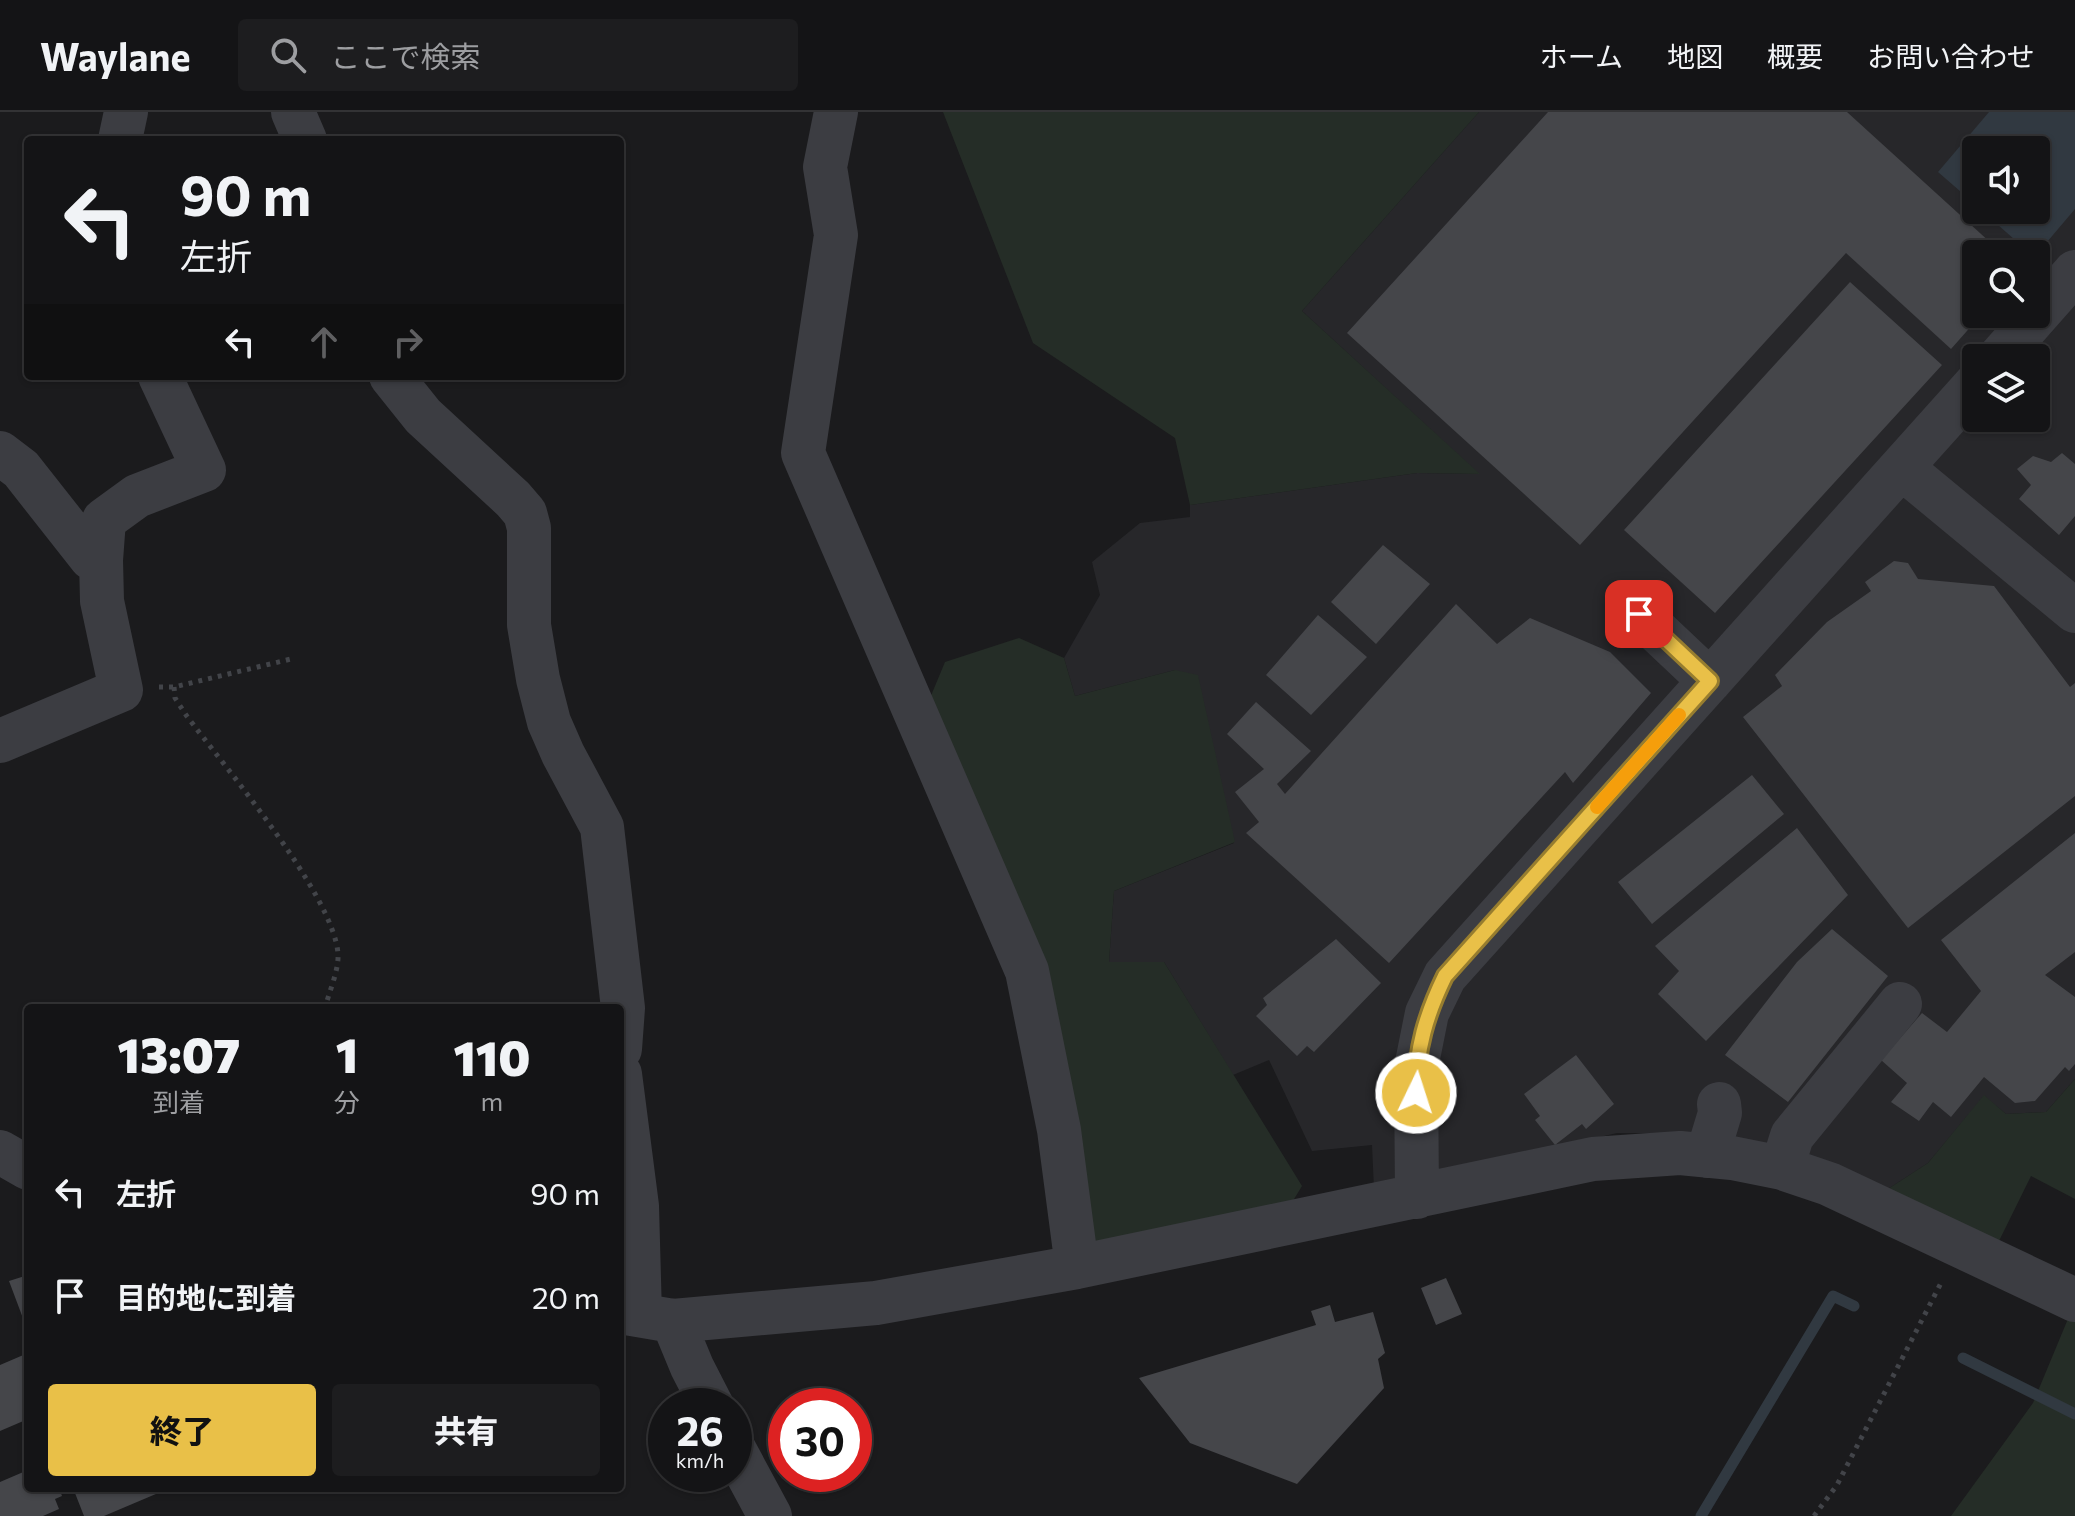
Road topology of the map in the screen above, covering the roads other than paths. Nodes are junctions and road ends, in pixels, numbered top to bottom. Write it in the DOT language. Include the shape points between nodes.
graph roads {
  1 [pos="126,112"];
  2 [pos="293,112"];
  3 [pos="836,112"];
  4 [pos="121,136"];
  5 [pos="303,136"];
  6 [pos="2075,272"];
  7 [pos="2011,344"];
  8 [pos="162,380"];
  9 [pos="394,380"];
  10 [pos="1962,400"];
  11 [pos="0,453"];
  12 [pos="1902,468"];
  13 [pos="101,560"];
  14 [pos="2075,611"];
  15 [pos="1639,614"];
  16 [pos="1710,681"];
  17 [pos="0,741"];
  18 [pos="623,1004"];
  19 [pos="1900,1004"];
  20 [pos="1719,1104"];
  21 [pos="624,1105"];
  22 [pos="0,1152"];
  23 [pos="1707,1156"];
  24 [pos="24,1166"];
  25 [pos="1782,1168"];
  26 [pos="1417,1197"];
  27 [pos="1077,1267"];
  28 [pos="2075,1300"];
  29 [pos="644,1316"];
  30 [pos="703,1388"];
  31 [pos="752,1482"];
  32 [pos="770,1516"];
  1 -- 4 [label="street"];
  2 -- 5 [label="street"];
  3 -- 27 [label="street" via="825,167 836,235 803,453 1027,971 1059,1130"];
  6 -- 7 [label="street"];
  8 -- 13 [label="street" via="204,470 137,496 104,520"];
  9 -- 18 [label="street" via="423,416 525,513 529,625 538,679 549,722 602,827"];
  10 -- 12 [label="street"];
  11 -- 13 [label="street" via="31,481 91,558"];
  12 -- 14 [label="street"];
  12 -- 16 [label="street"];
  13 -- 17 [label="street" via="102,601 121,690"];
  15 -- 16 [label="street"];
  16 -- 26 [label="street" via="1445,976 1427,1013 1416,1068"];
  19 -- 25 [label="street" via="1792,1136"];
  20 -- 23 [label="street"];
  21 -- 29 [label="street"];
  22 -- 24 [label="street"];
  23 -- 25 [label="street"];
  23 -- 26 [label="street" via="1593,1159"];
  25 -- 28 [label="street" via="1921,1225"];
  26 -- 27 [label="street"];
  27 -- 29 [label="street" via="876,1303"];
  29 -- 30 [label="street" via="692,1367"];
  31 -- 32 [label="street"];
}
